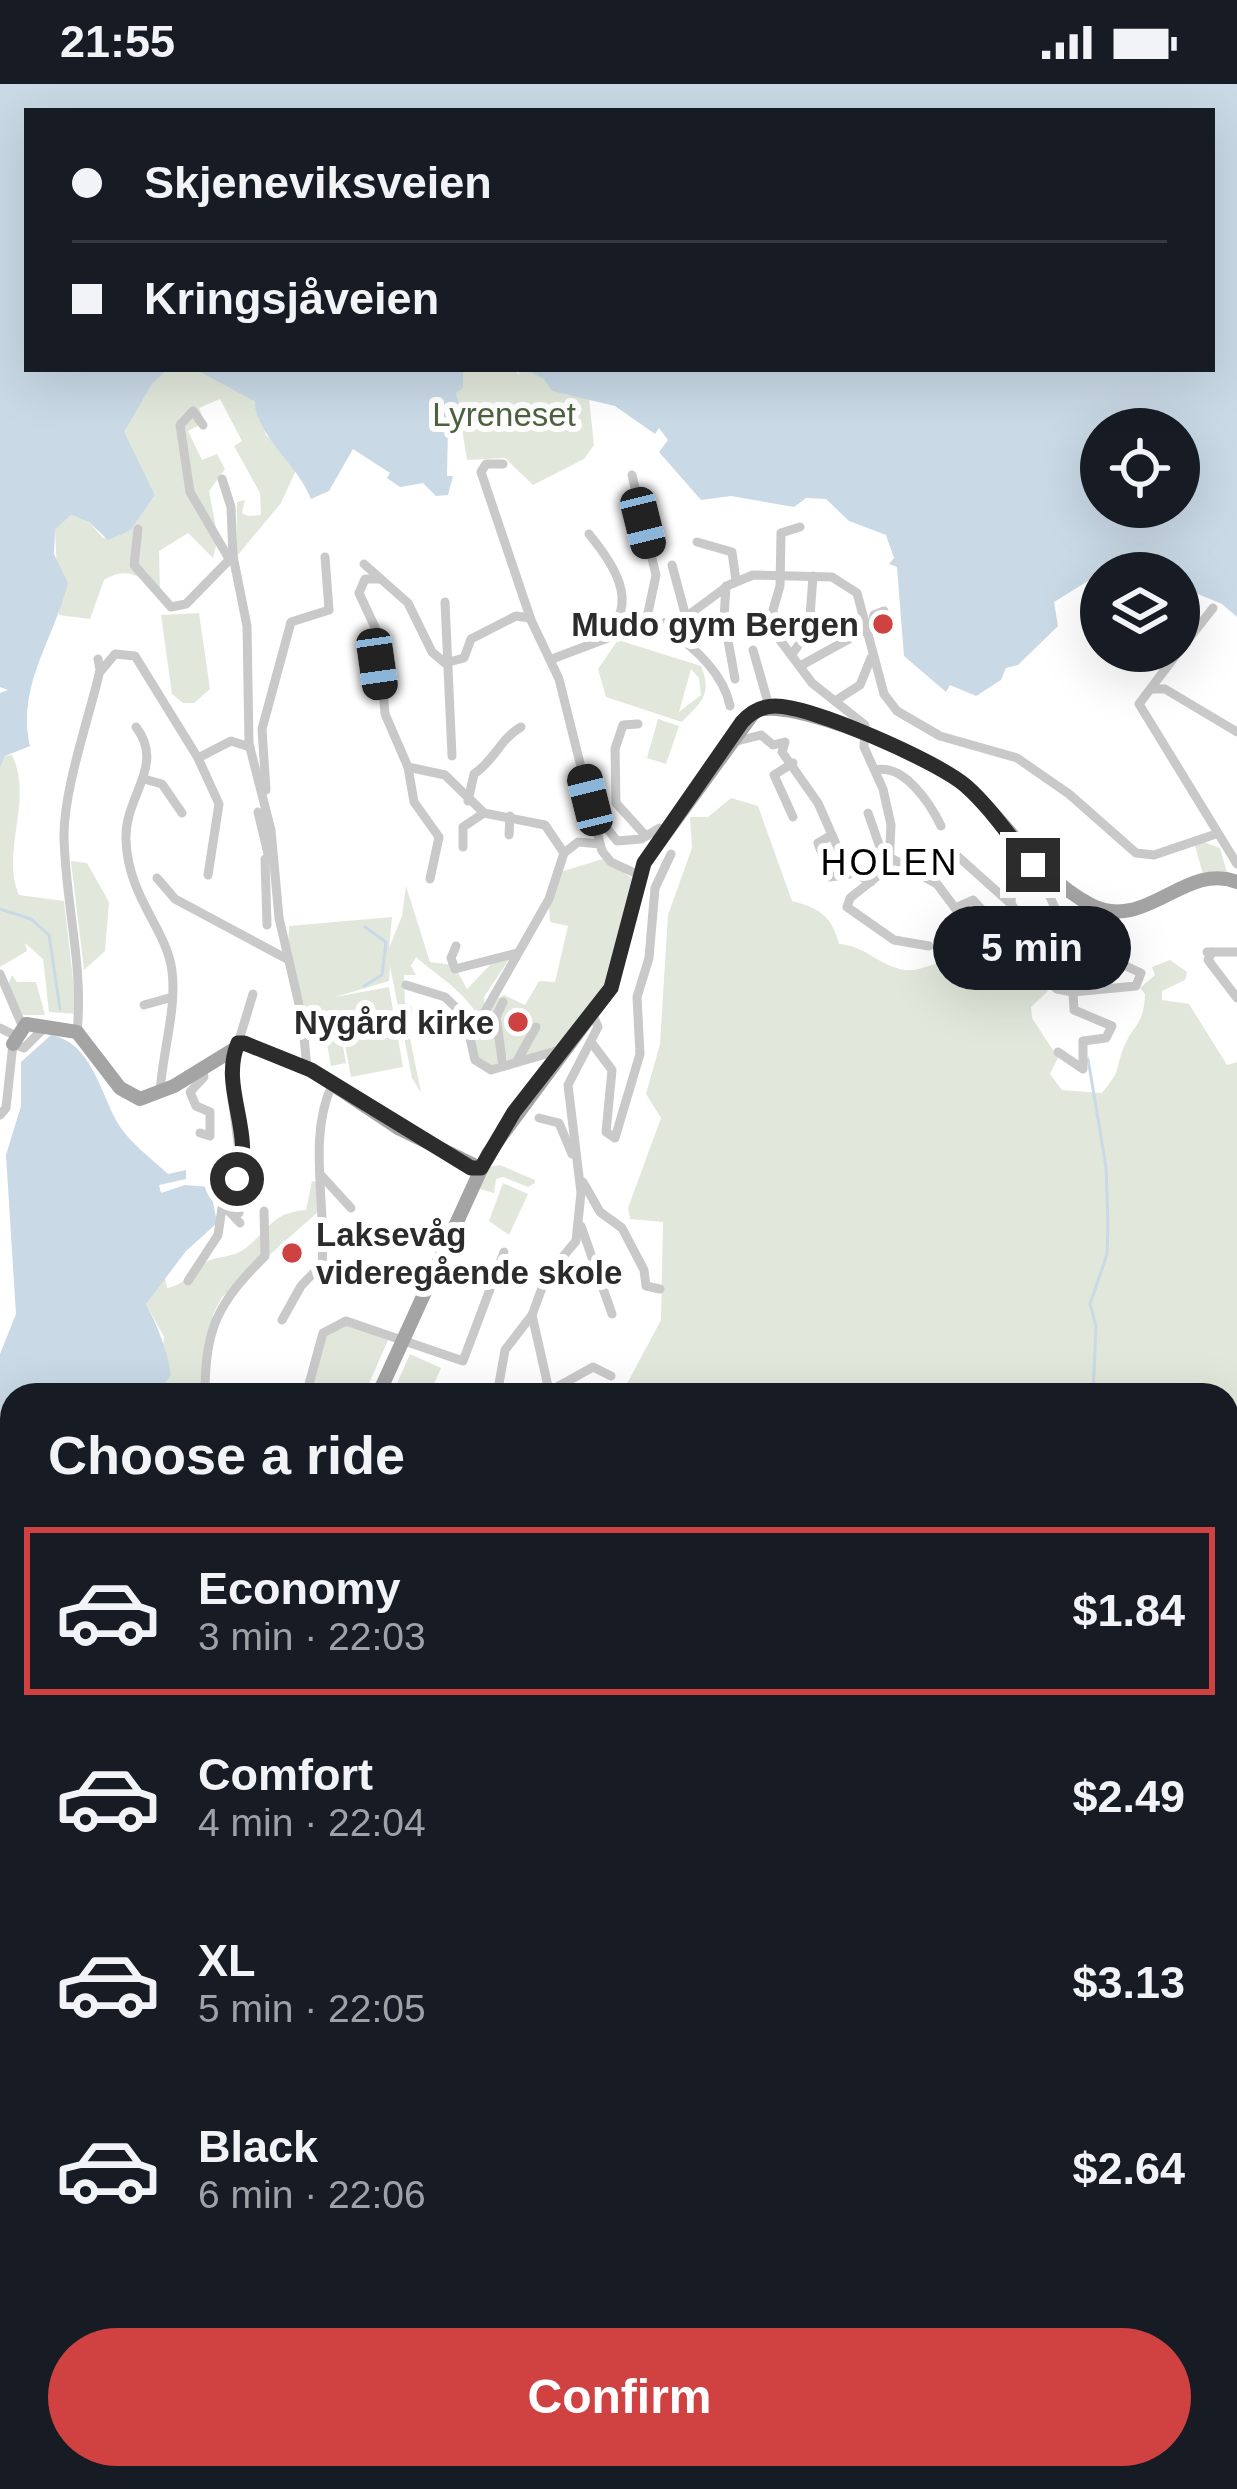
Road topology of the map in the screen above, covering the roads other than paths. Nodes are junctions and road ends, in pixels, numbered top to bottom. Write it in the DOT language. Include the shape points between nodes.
graph roads {
  1 [pos="203,424"];
  2 [pos="503,464"];
  3 [pos="632,475"];
  4 [pos="222,479"];
  5 [pos="800,526"];
  6 [pos="138,530"];
  7 [pos="589,534"];
  8 [pos="697,542"];
  9 [pos="231,556"];
  10 [pos="325,557"];
  11 [pos="364,564"];
  12 [pos="672,565"];
  13 [pos="781,573"];
  14 [pos="813,576"];
  15 [pos="731,584"];
  16 [pos="392,588"];
  17 [pos="445,602"];
  18 [pos="1213,608"];
  19 [pos="884,611"];
  20 [pos="686,617"];
  21 [pos="531,620"];
  22 [pos="669,624"];
  23 [pos="1200,624"];
  24 [pos="645,627"];
  25 [pos="867,629"];
  26 [pos="779,640"];
  27 [pos="597,642"];
  28 [pos="793,653"];
  29 [pos="874,656"];
  30 [pos="98,659"];
  31 [pos="552,659"];
  32 [pos="447,663"];
  33 [pos="800,666"];
  34 [pos="1163,672"];
  35 [pos="99,676"];
  36 [pos="735,679"];
  37 [pos="1151,688"];
  38 [pos="835,701"];
  39 [pos="730,706"];
  40 [pos="769,706"];
  41 [pos="638,724"];
  42 [pos="136,727"];
  43 [pos="521,727"];
  44 [pos="1237,732"];
  45 [pos="866,735"];
  46 [pos="730,740"];
  47 [pos="250,747"];
  48 [pos="452,756"];
  49 [pos="198,758"];
  50 [pos="793,763"];
  51 [pos="408,767"];
  52 [pos="876,770"];
  53 [pos="144,779"];
  54 [pos="263,800"];
  55 [pos="468,801"];
  56 [pos="592,809"];
  57 [pos="258,812"];
  58 [pos="182,813"];
  59 [pos="484,813"];
  60 [pos="868,813"];
  61 [pos="510,817"];
  62 [pos="793,817"];
  63 [pos="941,826"];
  64 [pos="660,828"];
  65 [pos="1216,834"];
  66 [pos="508,835"];
  67 [pos="832,835"];
  68 [pos="646,836"];
  69 [pos="1005,841"];
  70 [pos="600,844"];
  71 [pos="463,847"];
  72 [pos="953,852"];
  73 [pos="564,853"];
  74 [pos="671,854"];
  75 [pos="269,858"];
  76 [pos="892,859"];
  77 [pos="850,874"];
  78 [pos="208,875"];
  79 [pos="639,875"];
  80 [pos="158,878"];
  81 [pos="430,879"];
  82 [pos="1045,880"];
  83 [pos="1235,880"];
  84 [pos="864,884"];
  85 [pos="1011,904"];
  86 [pos="955,908"];
  87 [pos="267,925"];
  88 [pos="945,926"];
  89 [pos="1011,941"];
  90 [pos="983,945"];
  91 [pos="1080,945"];
  92 [pos="456,946"];
  93 [pos="929,946"];
  94 [pos="1237,952"];
  95 [pos="517,953"];
  96 [pos="287,959"];
  97 [pos="0,974"];
  98 [pos="406,986"];
  99 [pos="1073,992"];
  100 [pos="253,994"];
  101 [pos="169,998"];
  102 [pos="1237,998"];
  103 [pos="503,1002"];
  104 [pos="144,1005"];
  105 [pos="592,1013"];
  106 [pos="474,1024"];
  107 [pos="45,1026"];
  108 [pos="536,1027"];
  109 [pos="77,1032"];
  110 [pos="12,1033"];
  111 [pos="591,1042"];
  112 [pos="238,1043"];
  113 [pos="563,1049"];
  114 [pos="1066,1059"];
  115 [pos="518,1061"];
  116 [pos="503,1066"];
  117 [pos="202,1067"];
  118 [pos="307,1069"];
  119 [pos="332,1085"];
  120 [pos="160,1093"];
  121 [pos="237,1109"];
  122 [pos="209,1112"];
  123 [pos="0,1115"];
  124 [pos="539,1118"];
  125 [pos="200,1133"];
  126 [pos="577,1156"];
  127 [pos="476,1166"];
  128 [pos="320,1174"];
  129 [pos="580,1178"];
  130 [pos="237,1179"];
  131 [pos="223,1205"];
  132 [pos="351,1208"];
  133 [pos="264,1211"];
  134 [pos="580,1221"];
  135 [pos="505,1252"];
  136 [pos="188,1281"];
  137 [pos="660,1289"];
  138 [pos="612,1314"];
  139 [pos="532,1315"];
  140 [pos="282,1320"];
  141 [pos="399,1338"];
  142 [pos="611,1376"];
  143 [pos="205,1383"];
  144 [pos="309,1383"];
  145 [pos="380,1383"];
  146 [pos="499,1383"];
  147 [pos="548,1383"];
  148 [pos="567,1383"];
  1 -- 9 [label="street" via="193,412 180,425 190,493"];
  2 -- 21 [label="street" via="486,464 482,472"];
  3 -- 24 [label="street" via="656,575"];
  4 -- 9 [label="street"];
  5 -- 13 [label="street" via="785,529"];
  6 -- 9 [label="street" via="134,566 171,607 197,595"];
  7 -- 27 [label="street" via="614,560 622,600 614,626"];
  8 -- 15 [label="street" via="731,551"];
  9 -- 47 [label="street" via="247,626"];
  10 -- 54 [label="street" via="329,610 291,622 279,654 260,740"];
  11 -- 16 [label="street"];
  12 -- 20 [label="street"];
  13 -- 14 [label="street"];
  13 -- 15 [label="street"];
  13 -- 26 [label="street" via="773,610"];
  14 -- 25 [label="street" via="850,586"];
  14 -- 28 [label="street" via="809,630"];
  15 -- 20 [label="street"];
  15 -- 36 [label="street" via="724,618"];
  16 -- 32 [label="street"];
  16 -- 51 [label="street" via="370,577 359,592 379,636 385,714"];
  17 -- 32 [label="street"];
  18 -- 23 [label="street"];
  19 -- 29 [label="street" via="871,621"];
  20 -- 22 [label="street"];
  21 -- 31 [label="street"];
  21 -- 32 [label="street" via="519,615 471,639 464,658"];
  22 -- 24 [label="street"];
  22 -- 39 [label="street" via="714,673"];
  24 -- 27 [label="street"];
  25 -- 29 [label="street"];
  25 -- 33 [label="street"];
  26 -- 28 [label="street"];
  26 -- 40 [label="street" via="752,647"];
  27 -- 31 [label="street"];
  28 -- 33 [label="street"];
  29 -- 38 [label="street" via="864,679"];
  29 -- 65 [label="street" via="897,710 940,736 1017,758 1129,850 1154,855"];
  30 -- 35 [label="street"];
  31 -- 56 [label="street"];
  32 -- 48 [label="street"];
  33 -- 38 [label="street"];
  34 -- 37 [label="street"];
  35 -- 49 [label="street" via="115,654 135,656"];
  35 -- 109 [label="street" via="64,831"];
  37 -- 44 [label="street"];
  37 -- 65 [label="street" via="1139,704"];
  38 -- 45 [label="street"];
  40 -- 45 [label="main road"];
  40 -- 46 [label="main road" via="748,715"];
  41 -- 68 [label="street" via="623,725 616,744 615,797 622,816"];
  42 -- 53 [label="street" via="149,750"];
  43 -- 55 [label="street" via="474,774"];
  45 -- 52 [label="street"];
  45 -- 82 [label="main road" via="961,782"];
  46 -- 50 [label="street" via="761,735 773,745 785,742 782,752"];
  46 -- 79 [label="main road"];
  47 -- 49 [label="street" via="231,741"];
  47 -- 54 [label="street"];
  49 -- 78 [label="street" via="220,810"];
  50 -- 62 [label="street" via="774,775"];
  50 -- 67 [label="street"];
  51 -- 55 [label="street" via="440,772"];
  51 -- 81 [label="street" via="414,802 439,837"];
  52 -- 63 [label="street" via="896,771"];
  52 -- 76 [label="street"];
  53 -- 58 [label="street" via="167,788"];
  53 -- 101 [label="street" via="127,811 126,850 134,890 171,965"];
  54 -- 75 [label="street"];
  55 -- 59 [label="street"];
  56 -- 68 [label="street" via="613,838"];
  56 -- 70 [label="street"];
  57 -- 75 [label="street"];
  59 -- 61 [label="street"];
  59 -- 71 [label="street" via="463,826"];
  60 -- 76 [label="street" via="878,848"];
  61 -- 66 [label="street"];
  61 -- 73 [label="street" via="544,825"];
  64 -- 68 [label="street"];
  65 -- 83 [label="street"];
  67 -- 77 [label="street"];
  67 -- 77 [label="street" via="818,843 830,877"];
  69 -- 85 [label="street" via="1013,855"];
  70 -- 73 [label="street" via="578,842"];
  70 -- 79 [label="street" via="610,862"];
  72 -- 85 [label="street"];
  73 -- 95 [label="street" via="550,899"];
  74 -- 111 [label="street" via="655,888 637,998 640,1054 615,1138 606,1132 612,1070"];
  75 -- 87 [label="street"];
  75 -- 96 [label="street"];
  76 -- 84 [label="street" via="885,874"];
  76 -- 86 [label="street" via="937,884"];
  77 -- 84 [label="street"];
  79 -- 105 [label="main road" via="611,988"];
  80 -- 96 [label="street" via="175,898"];
  82 -- 83 [label="main road" via="1116,913 1202,880"];
  82 -- 91 [label="street"];
  84 -- 93 [label="street" via="848,901 853,913 894,940"];
  85 -- 91 [label="street" via="1049,948"];
  86 -- 89 [label="street" via="973,900"];
  86 -- 90 [label="street"];
  88 -- 90 [label="street" via="963,950"];
  90 -- 99 [label="street"];
  91 -- 99 [label="street" via="1142,977 1136,986"];
  92 -- 95 [label="street" via="455,969"];
  94 -- 102 [label="street" via="1208,952"];
  95 -- 106 [label="street"];
  96 -- 118 [label="street"];
  97 -- 110 [label="street"];
  98 -- 106 [label="street" via="445,997"];
  99 -- 114 [label="street" via="1074,1010 1108,1021 1115,1032 1083,1041 1085,1068"];
  100 -- 112 [label="street"];
  101 -- 104 [label="street"];
  101 -- 120 [label="street"];
  103 -- 116 [label="street" via="496,1017"];
  105 -- 111 [label="street" via="599,1024"];
  105 -- 113 [label="main road"];
  106 -- 116 [label="street" via="476,1060 491,1070"];
  107 -- 109 [label="main road"];
  107 -- 110 [label="main road"];
  107 -- 110 [label="street" via="24,1048"];
  108 -- 115 [label="street"];
  109 -- 120 [label="main road" via="129,1096"];
  110 -- 123 [label="street"];
  111 -- 126 [label="street" via="568,1085"];
  112 -- 117 [label="main road"];
  112 -- 118 [label="main road"];
  112 -- 121 [label="street" via="230,1073"];
  113 -- 115 [label="street"];
  113 -- 127 [label="main road"];
  115 -- 116 [label="street"];
  117 -- 120 [label="main road"];
  117 -- 122 [label="street" via="204,1077 190,1091"];
  118 -- 119 [label="main road"];
  119 -- 127 [label="main road"];
  119 -- 128 [label="street"];
  121 -- 122 [label="street"];
  121 -- 130 [label="street"];
  122 -- 125 [label="street" via="211,1135"];
  124 -- 126 [label="street" via="560,1123"];
  126 -- 129 [label="street"];
  127 -- 141 [label="main road"];
  128 -- 132 [label="street"];
  128 -- 140 [label="street" via="322,1264"];
  129 -- 134 [label="street"];
  129 -- 137 [label="street" via="599,1212 620,1225 646,1286"];
  130 -- 131 [label="street"];
  130 -- 131 [label="street" via="240,1218"];
  131 -- 136 [label="street" via="218,1235"];
  133 -- 143 [label="street" via="265,1256 217,1311"];
  134 -- 138 [label="street"];
  134 -- 139 [label="street" via="574,1247 546,1277"];
  135 -- 141 [label="street" via="466,1359 450,1361"];
  139 -- 146 [label="street" via="505,1350"];
  139 -- 147 [label="street"];
  141 -- 144 [label="street" via="357,1321 331,1326"];
  141 -- 145 [label="main road"];
  142 -- 148 [label="street" via="593,1367"];
}
